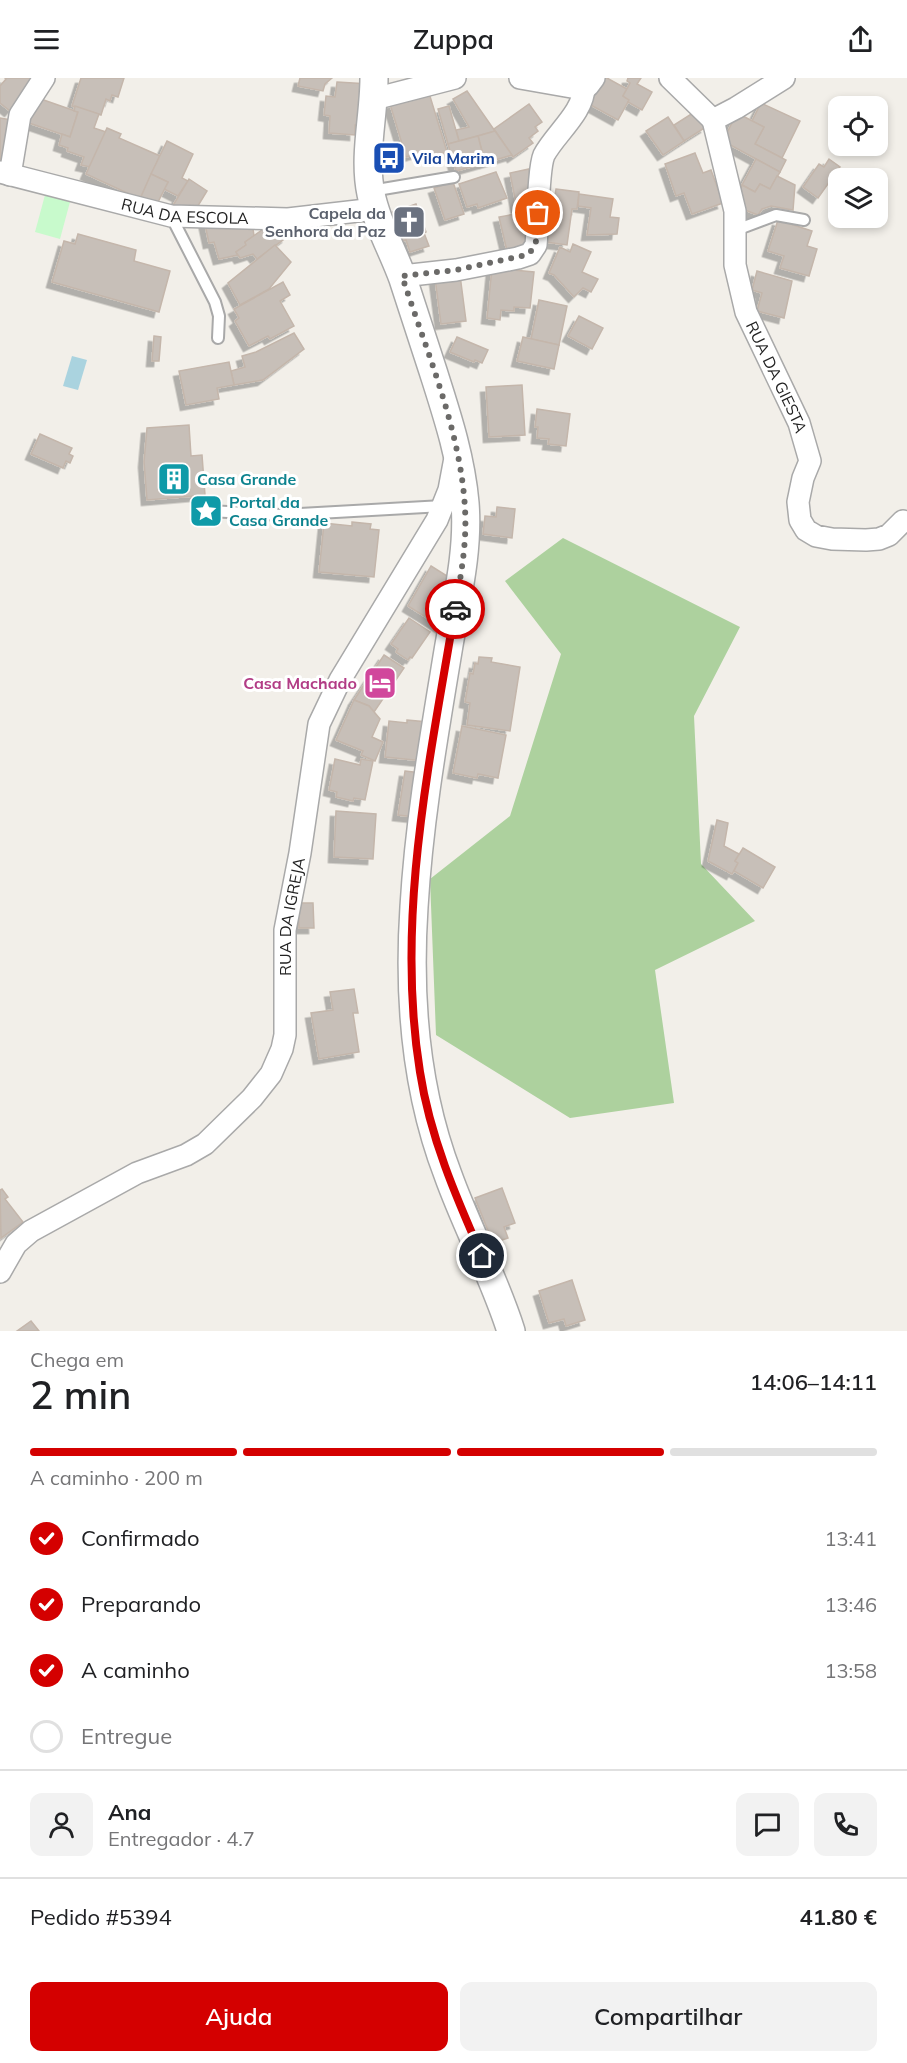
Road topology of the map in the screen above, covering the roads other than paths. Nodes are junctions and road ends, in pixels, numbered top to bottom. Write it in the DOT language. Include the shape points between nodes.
graph roads {
  1 [pos="44,78"];
  2 [pos="454,78"];
  3 [pos="520,78"];
  4 [pos="670,78"];
  5 [pos="784,78"];
  6 [pos="590,82"];
  7 [pos="374,89"];
  8 [pos="713,120"];
  9 [pos="5,173"];
  10 [pos="454,177"];
  11 [pos="372,200"];
  12 [pos="171,216"];
  13 [pos="804,220"];
  14 [pos="736,231"];
  15 [pos="402,276"];
  16 [pos="218,338"];
  17 [pos="457,448"];
  18 [pos="444,506"];
  19 [pos="209,511"];
  20 [pos="903,520"];
  21 [pos="0,1272"];
  22 [pos="511,1331"];
  1 -- 9 [label="street" via="20,115"];
  2 -- 7 [label="street"];
  3 -- 6 [label="street" via="573,87"];
  4 -- 8 [label="street"];
  5 -- 8 [label="street"];
  6 -- 15 [label="street" via="544,157 533,251 518,258 456,270"];
  7 -- 11 [label="street" via="369,141"];
  8 -- 14 [label="street, RUA DA GIESTA" via="735,211"];
  9 -- 12 [label="street, RUA DA ESCOLA"];
  10 -- 11 [label="lane"];
  11 -- 12 [label="street, RUA DA ESCOLA" via="288,219"];
  11 -- 15 [label="street"];
  12 -- 16 [label="lane" via="215,302"];
  13 -- 14 [label="lane" via="776,215"];
  14 -- 20 [label="street, RUA DA GIESTA" via="735,265 746,312 799,423 810,460 798,502 800,520 816,536 872,539 889,535"];
  15 -- 17 [label="street"];
  17 -- 18 [label="street, RUA DA IGREJA"];
  17 -- 22 [label="street" via="466,524 416,879 412,990 420,1073 437,1143"];
  18 -- 19 [label="lane" via="282,515"];
  18 -- 21 [label="street, RUA DA IGREJA" via="333,693 320,724 285,930 285,1035 271,1074 205,1144 137,1173 37,1227 16,1244"];
}
